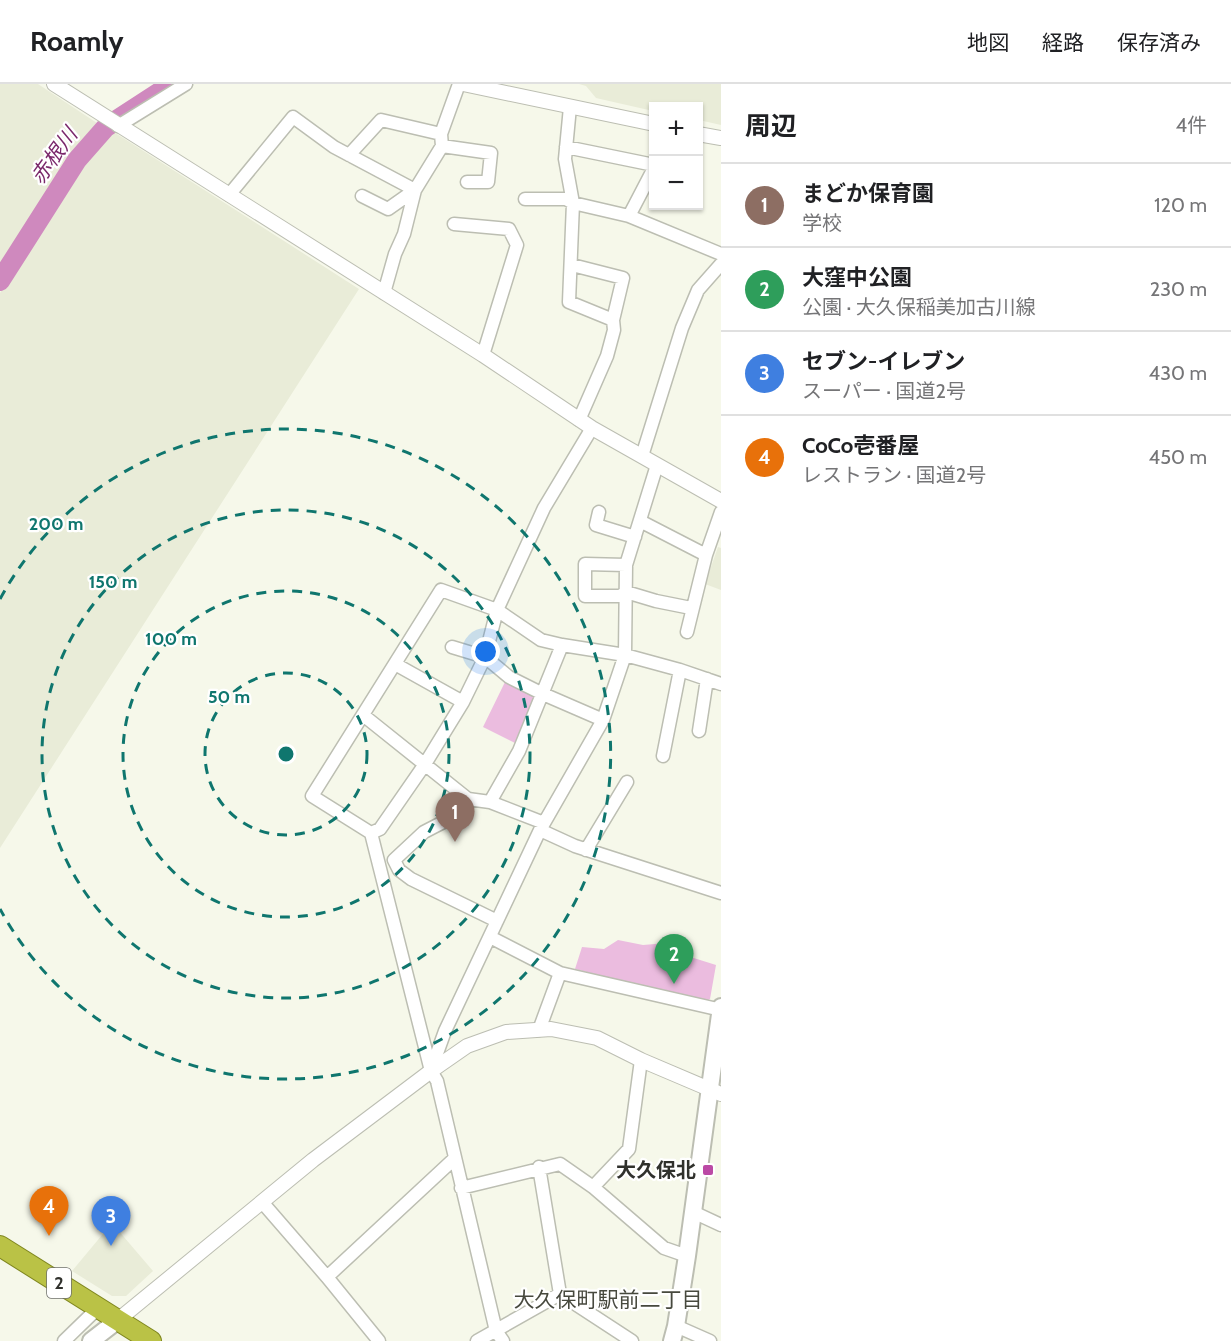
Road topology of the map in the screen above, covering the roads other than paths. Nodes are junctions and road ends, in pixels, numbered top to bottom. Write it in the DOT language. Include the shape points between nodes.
graph roads {
  1 [pos="54,84"];
  2 [pos="186,84"];
  3 [pos="459,84"];
  4 [pos="463,84"];
  5 [pos="570,106"];
  6 [pos="649,123"];
  7 [pos="118,126"];
  8 [pos="703,135"];
  9 [pos="721,138"];
  10 [pos="442,140"];
  11 [pos="566,147"];
  12 [pos="349,155"];
  13 [pos="649,165"];
  14 [pos="649,176"];
  15 [pos="467,183"];
  16 [pos="415,190"];
  17 [pos="229,195"];
  18 [pos="362,196"];
  19 [pos="525,199"];
  20 [pos="573,203"];
  21 [pos="629,216"];
  22 [pos="454,224"];
  23 [pos="721,254"];
  24 [pos="721,264"];
  25 [pos="572,265"];
  26 [pos="384,293"];
  27 [pos="613,320"];
  28 [pos="483,355"];
  29 [pos="579,420"];
  30 [pos="592,428"];
  31 [pos="642,456"];
  32 [pos="657,465"];
  33 [pos="721,501"];
  34 [pos="599,512"];
  35 [pos="721,512"];
  36 [pos="640,521"];
  37 [pos="635,537"];
  38 [pos="706,555"];
  39 [pos="627,565"];
  40 [pos="626,591"];
  41 [pos="691,608"];
  42 [pos="496,610"];
  43 [pos="687,632"];
  44 [pos="562,645"];
  45 [pos="452,646"];
  46 [pos="625,655"];
  47 [pos="485,657"];
  48 [pos="395,664"];
  49 [pos="680,670"];
  50 [pos="707,679"];
  51 [pos="721,684"];
  52 [pos="543,694"];
  53 [pos="463,702"];
  54 [pos="363,715"];
  55 [pos="603,720"];
  56 [pos="699,731"];
  57 [pos="663,756"];
  58 [pos="425,764"];
  59 [pos="627,782"];
  60 [pos="468,799"];
  61 [pos="490,802"];
  62 [pos="542,827"];
  63 [pos="371,833"];
  64 [pos="586,850"];
  65 [pos="399,870"];
  66 [pos="381,873"];
  67 [pos="721,893"];
  68 [pos="497,921"];
  69 [pos="490,937"];
  70 [pos="560,973"];
  71 [pos="721,1009"];
  72 [pos="539,1030"];
  73 [pos="640,1060"];
  74 [pos="431,1071"];
  75 [pos="716,1091"];
  76 [pos="454,1159"];
  77 [pos="539,1167"];
  78 [pos="593,1187"];
  79 [pos="461,1188"];
  80 [pos="262,1202"];
  81 [pos="693,1212"];
  82 [pos="721,1225"];
  83 [pos="0,1246"];
  84 [pos="687,1256"];
  85 [pos="327,1277"];
  86 [pos="560,1294"];
  87 [pos="98,1308"];
  88 [pos="118,1320"];
  89 [pos="674,1334"];
  90 [pos="500,1336"];
  91 [pos="64,1341"];
  92 [pos="91,1341"];
  93 [pos="151,1341"];
  94 [pos="379,1341"];
  95 [pos="477,1341"];
  96 [pos="632,1341"];
  97 [pos="710,1341"];
  1 -- 7 [label="street"];
  2 -- 7 [label="street"];
  3 -- 10 [label="street"];
  4 -- 5 [label="street"];
  5 -- 6 [label="street"];
  5 -- 11 [label="street"];
  7 -- 17 [label="street"];
  8 -- 9 [label="street"];
  10 -- 12 [label="street" via="381,120"];
  10 -- 15 [label="street" via="491,153 489,183"];
  10 -- 16 [label="street"];
  11 -- 13 [label="street"];
  11 -- 20 [label="street"];
  12 -- 16 [label="street"];
  12 -- 17 [label="street" via="293,117"];
  14 -- 21 [label="street"];
  16 -- 18 [label="street" via="388,209"];
  16 -- 26 [label="street"];
  17 -- 26 [label="street"];
  19 -- 20 [label="street" via="566,199"];
  20 -- 21 [label="street"];
  20 -- 25 [label="street"];
  21 -- 23 [label="street"];
  22 -- 28 [label="street" via="509,229 517,245"];
  24 -- 31 [label="street" via="698,290 682,328"];
  25 -- 27 [label="street" via="569,302"];
  25 -- 27 [label="street" via="623,278"];
  26 -- 28 [label="street"];
  27 -- 29 [label="street" via="607,356"];
  28 -- 29 [label="street"];
  29 -- 30 [label="street"];
  30 -- 31 [label="street"];
  30 -- 42 [label="street" via="544,508"];
  31 -- 32 [label="street"];
  32 -- 33 [label="street"];
  32 -- 36 [label="street"];
  34 -- 37 [label="street" via="596,525"];
  35 -- 38 [label="street"];
  36 -- 37 [label="street"];
  36 -- 38 [label="street"];
  37 -- 39 [label="street"];
  38 -- 41 [label="street"];
  39 -- 40 [label="street"];
  39 -- 40 [label="street" via="585,564 585,596 620,596"];
  40 -- 41 [label="street"];
  40 -- 46 [label="street"];
  41 -- 43 [label="street"];
  42 -- 44 [label="street" via="541,640"];
  42 -- 47 [label="street"];
  42 -- 48 [label="street" via="441,590"];
  44 -- 46 [label="street"];
  44 -- 52 [label="street"];
  45 -- 47 [label="street"];
  46 -- 49 [label="street"];
  46 -- 55 [label="street"];
  47 -- 52 [label="street" via="509,677"];
  47 -- 53 [label="street"];
  48 -- 53 [label="street"];
  48 -- 54 [label="street"];
  49 -- 50 [label="street"];
  49 -- 57 [label="street"];
  50 -- 51 [label="street"];
  50 -- 56 [label="street"];
  52 -- 55 [label="street"];
  52 -- 61 [label="street" via="519,751"];
  53 -- 58 [label="street"];
  54 -- 58 [label="street"];
  54 -- 63 [label="street" via="312,796"];
  55 -- 62 [label="street"];
  58 -- 60 [label="street"];
  58 -- 63 [label="street" via="380,829"];
  59 -- 64 [label="street"];
  60 -- 61 [label="street"];
  60 -- 65 [label="street" via="453,817 424,832 394,860"];
  61 -- 62 [label="street"];
  62 -- 64 [label="street"];
  62 -- 68 [label="street"];
  63 -- 66 [label="street"];
  64 -- 67 [label="street"];
  65 -- 66 [label="street"];
  65 -- 68 [label="street"];
  66 -- 74 [label="street"];
  68 -- 69 [label="street"];
  69 -- 70 [label="street"];
  69 -- 74 [label="street" via="445,1031"];
  70 -- 71 [label="street"];
  70 -- 72 [label="street"];
  71 -- 75 [label="main road"];
  72 -- 73 [label="street" via="597,1038"];
  72 -- 74 [label="street" via="506,1032 467,1046"];
  73 -- 75 [label="street"];
  73 -- 78 [label="street" via="629,1149"];
  74 -- 76 [label="street" via="437,1081"];
  74 -- 80 [label="street"];
  75 -- 81 [label="main road"];
  76 -- 79 [label="street"];
  76 -- 85 [label="street"];
  77 -- 78 [label="street" via="560,1164"];
  77 -- 79 [label="street"];
  77 -- 86 [label="street"];
  78 -- 84 [label="street" via="664,1248"];
  79 -- 90 [label="street"];
  80 -- 85 [label="street"];
  80 -- 88 [label="street"];
  81 -- 82 [label="street"];
  81 -- 84 [label="main road"];
  83 -- 87 [label="highway, 2"];
  84 -- 89 [label="main road"];
  85 -- 94 [label="street"];
  86 -- 90 [label="street"];
  86 -- 96 [label="street"];
  87 -- 88 [label="highway, 2"];
  87 -- 91 [label="street"];
  88 -- 92 [label="main road"];
  88 -- 93 [label="highway, 2"];
  89 -- 97 [label="street"];
  90 -- 95 [label="street"];
}
